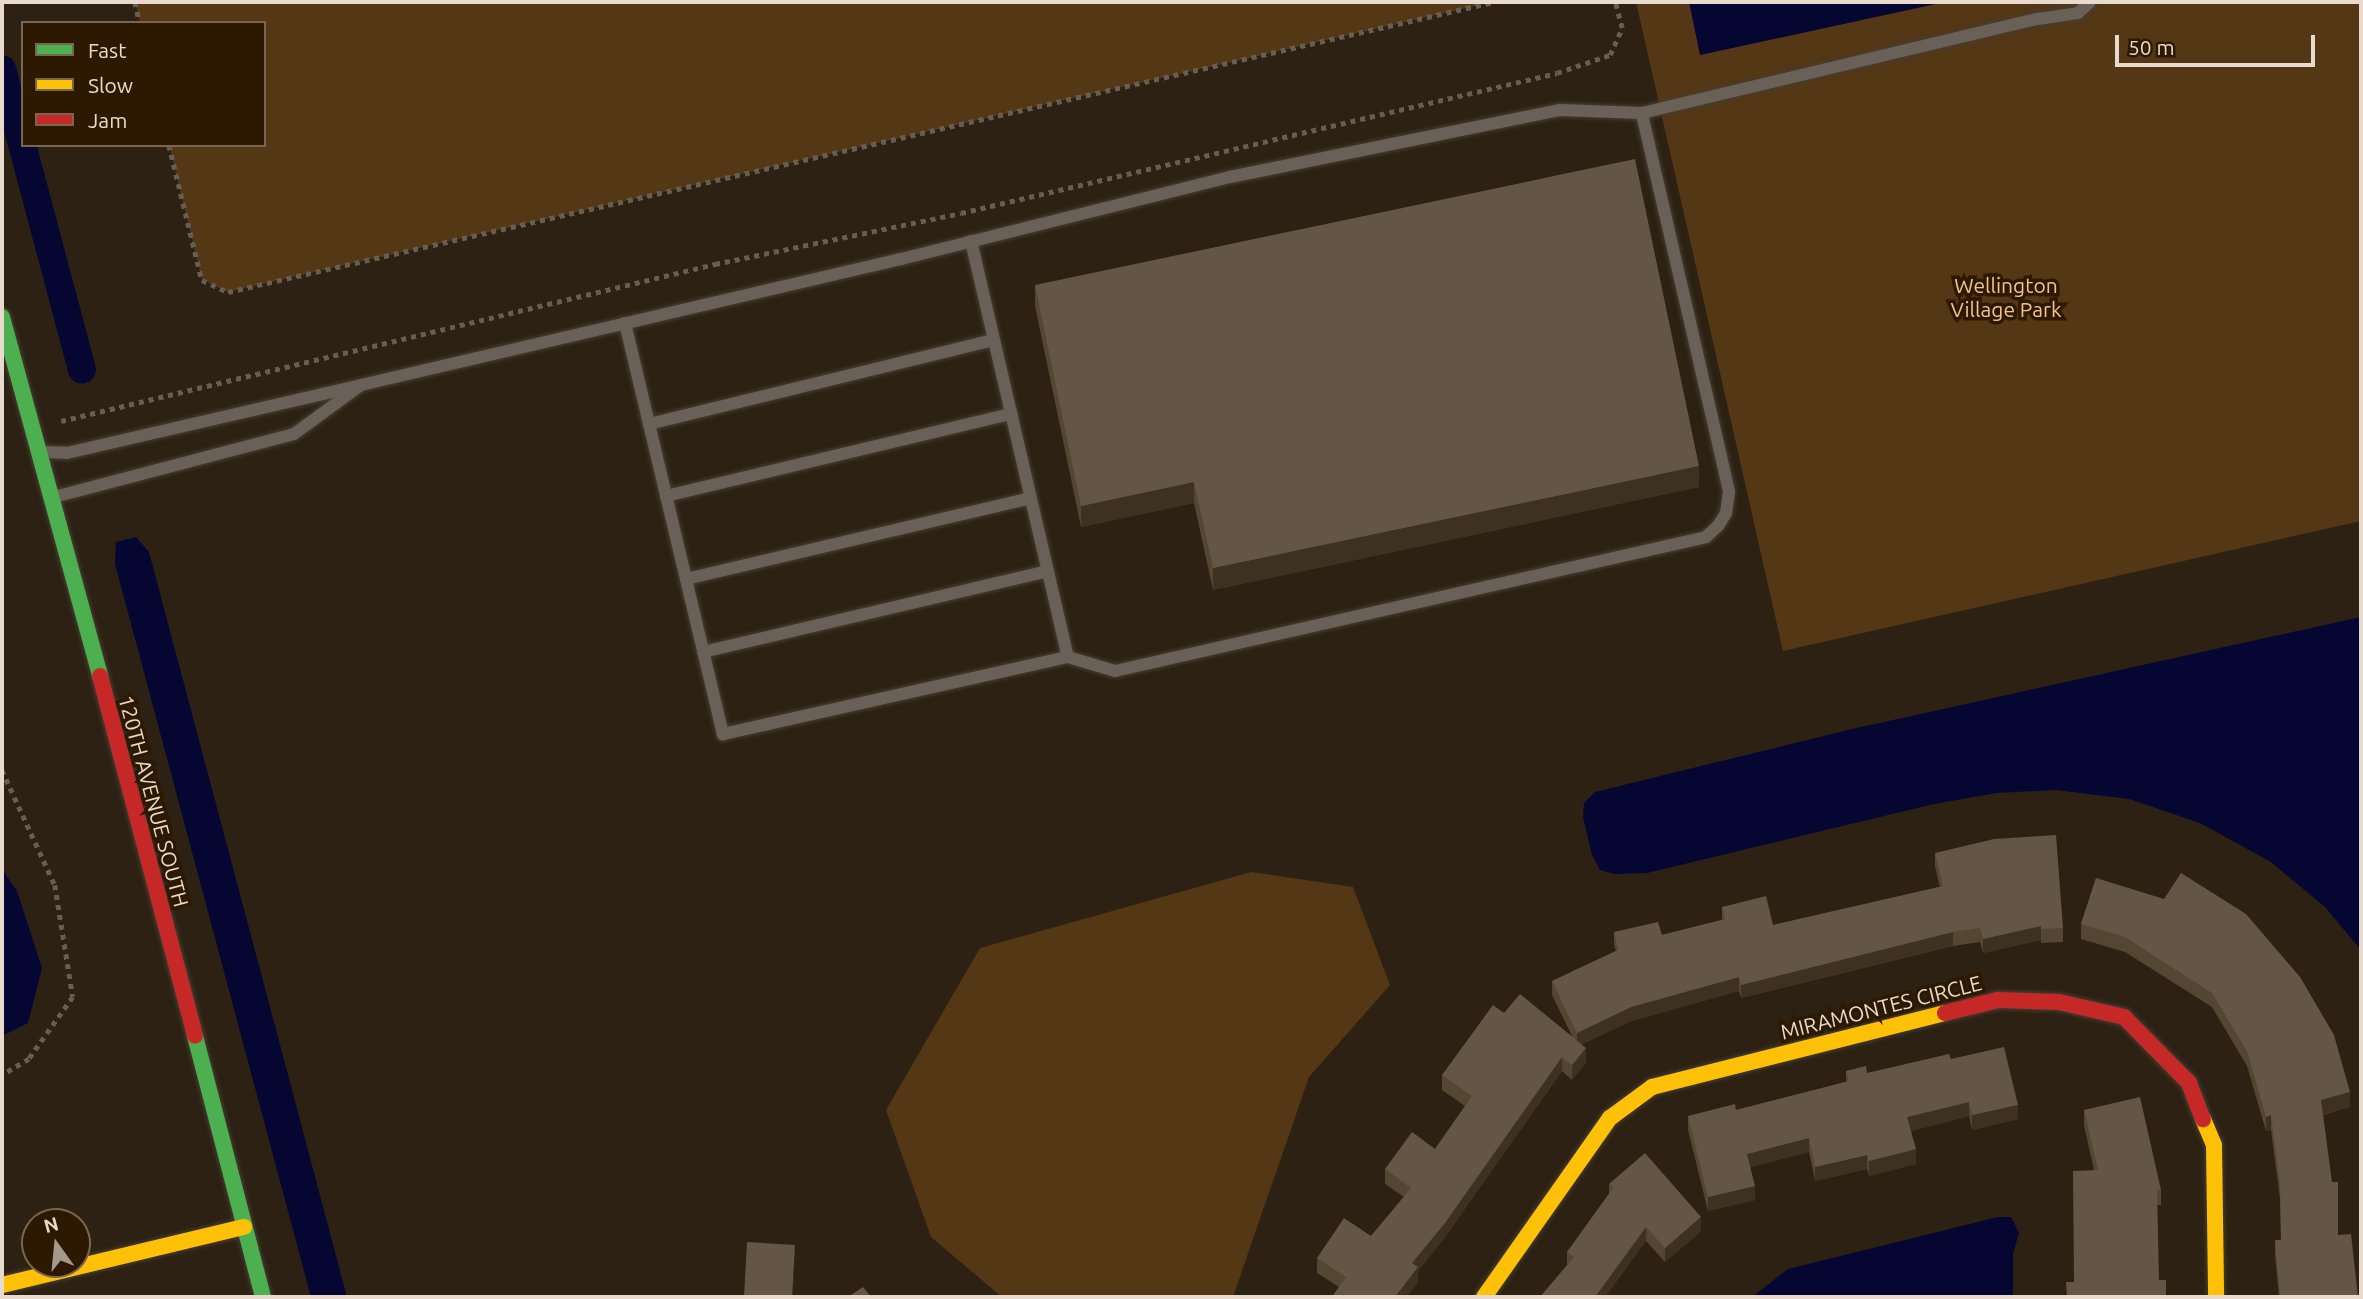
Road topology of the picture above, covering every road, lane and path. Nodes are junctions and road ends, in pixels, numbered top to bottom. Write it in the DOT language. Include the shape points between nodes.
graph roads {
  1 [pos="135,2"];
  2 [pos="1493,2"];
  3 [pos="1615,2"];
  4 [pos="2090,2"];
  5 [pos="140,21"];
  6 [pos="1642,113"];
  7 [pos="169,147"];
  8 [pos="971,241"];
  9 [pos="2,317"];
  10 [pos="625,323"];
  11 [pos="994,340"];
  12 [pos="361,384"];
  13 [pos="1011,414"];
  14 [pos="60,421"];
  15 [pos="649,424"];
  16 [pos="41,452"];
  17 [pos="666,496"];
  18 [pos="53,497"];
  19 [pos="1031,498"];
  20 [pos="1048,571"];
  21 [pos="686,579"];
  22 [pos="703,652"];
  23 [pos="1068,657"];
  24 [pos="2,770"];
  25 [pos="2,1075"];
  26 [pos="244,1227"];
  27 [pos="2,1285"];
  28 [pos="263,1297"];
  29 [pos="1485,1297"];
  30 [pos="2216,1297"];
  1 -- 5 [label="path"];
  2 -- 7 [label="path" via="228,292 202,280"];
  3 -- 14 [label="path" via="1622,28 1610,55 1557,73 961,213 715,264"];
  4 -- 6 [label="lane" via="2078,13"];
  6 -- 8 [label="lane" via="1560,110 1230,177"];
  6 -- 23 [label="lane" via="1729,492 1726,513 1706,537 1115,671"];
  8 -- 10 [label="lane"];
  8 -- 11 [label="lane"];
  9 -- 16 [label="street, 120TH AVENUE SOUTH"];
  10 -- 12 [label="lane"];
  10 -- 15 [label="lane"];
  11 -- 13 [label="lane"];
  11 -- 15 [label="lane"];
  12 -- 16 [label="lane" via="67,453"];
  12 -- 18 [label="lane" via="294,434"];
  13 -- 17 [label="lane"];
  13 -- 19 [label="lane"];
  15 -- 17 [label="lane"];
  16 -- 18 [label="street, 120TH AVENUE SOUTH"];
  17 -- 21 [label="lane"];
  18 -- 26 [label="street, 120TH AVENUE SOUTH"];
  19 -- 20 [label="lane"];
  19 -- 21 [label="lane"];
  20 -- 22 [label="lane"];
  20 -- 23 [label="lane"];
  21 -- 22 [label="lane"];
  22 -- 23 [label="lane" via="723,734"];
  24 -- 25 [label="path" via="55,886 73,997 29,1059"];
  26 -- 27 [label="street"];
  26 -- 28 [label="street, 120TH AVENUE SOUTH"];
  29 -- 30 [label="street, MIRAMONTES CIRCLE" via="1610,1118 1652,1087 1997,1000 2060,1002 2124,1017 2189,1083 2214,1145"];
}
